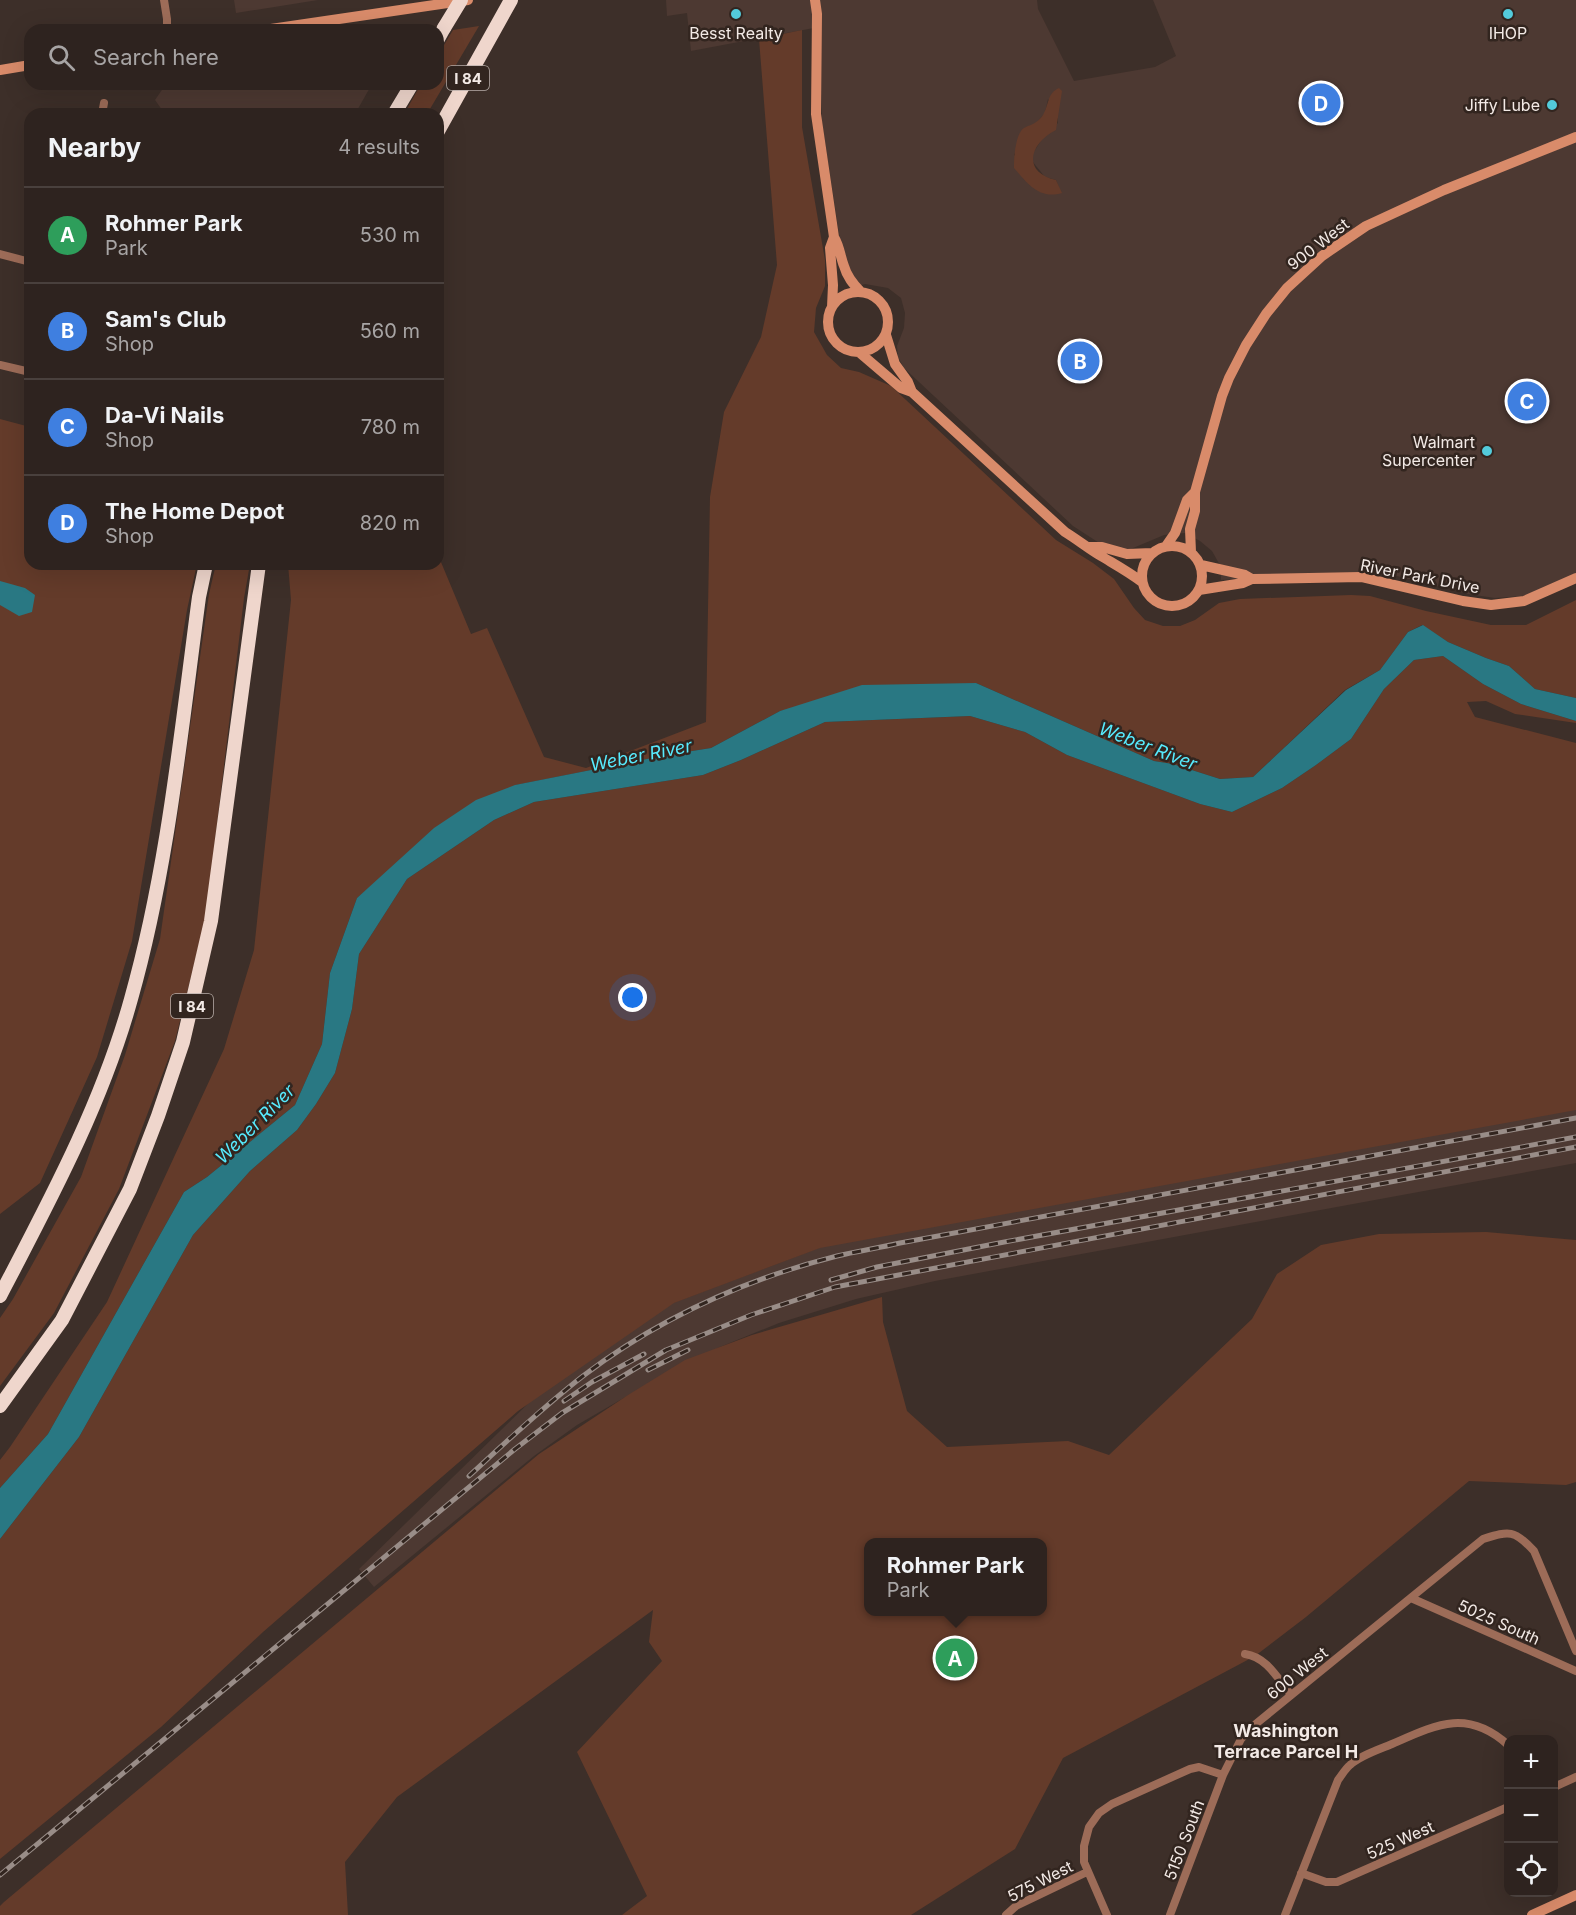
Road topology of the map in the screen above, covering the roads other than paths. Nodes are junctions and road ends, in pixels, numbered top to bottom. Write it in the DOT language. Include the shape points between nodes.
graph roads {
  1 [pos="164,0"];
  2 [pos="461,0"];
  3 [pos="468,0"];
  4 [pos="511,0"];
  5 [pos="815,0"];
  6 [pos="167,24"];
  7 [pos="305,24"];
  8 [pos="444,28"];
  9 [pos="24,67"];
  10 [pos="0,70"];
  11 [pos="408,90"];
  12 [pos="104,104"];
  13 [pos="103,108"];
  14 [pos="398,108"];
  15 [pos="444,120"];
  16 [pos="1576,137"];
  17 [pos="834,237"];
  18 [pos="0,254"];
  19 [pos="24,260"];
  20 [pos="861,292"];
  21 [pos="832,307"];
  22 [pos="886,334"];
  23 [pos="860,353"];
  24 [pos="0,365"];
  25 [pos="24,371"];
  26 [pos="912,392"];
  27 [pos="1195,492"];
  28 [pos="1166,546"];
  29 [pos="1089,547"];
  30 [pos="1191,552"];
  31 [pos="1152,553"];
  32 [pos="1200,565"];
  33 [pos="205,570"];
  34 [pos="258,570"];
  35 [pos="1252,579"];
  36 [pos="1576,579"];
  37 [pos="1142,582"];
  38 [pos="1199,590"];
  39 [pos="0,1296"];
  40 [pos="0,1406"];
  41 [pos="1411,1598"];
  42 [pos="1576,1651"];
  43 [pos="1245,1654"];
  44 [pos="1576,1671"];
  45 [pos="1291,1695"];
  46 [pos="1504,1741"];
  47 [pos="1223,1775"];
  48 [pos="1576,1777"];
  49 [pos="1558,1785"];
  50 [pos="1504,1809"];
  51 [pos="1087,1872"];
  52 [pos="1301,1873"];
  53 [pos="1576,1895"];
  54 [pos="1006,1915"];
  55 [pos="1107,1915"];
  56 [pos="1170,1915"];
  57 [pos="1285,1915"];
  58 [pos="1532,1915"];
  1 -- 6 [label="street"];
  2 -- 8 [label="highway, bridge"];
  3 -- 7 [label="street"];
  4 -- 15 [label="highway, I 84"];
  5 -- 17 [label="street" via="816,114"];
  9 -- 10 [label="street"];
  11 -- 14 [label="highway"];
  12 -- 13 [label="street"];
  16 -- 27 [label="street, 900 West" via="1381,219 1342,241 1308,268 1273,304 1234,367 1219,404"];
  17 -- 20 [label="street" via="849,279"];
  17 -- 21 [label="street" via="830,248"];
  18 -- 19 [label="street"];
  20 -- 21 [label="street" via="844,295"];
  20 -- 22 [label="street" via="877,298 886,309"];
  21 -- 23 [label="street" via="828,316 830,334 842,348"];
  22 -- 23 [label="street" via="876,347"];
  22 -- 26 [label="street" via="895,364"];
  23 -- 26 [label="street" via="901,388"];
  24 -- 25 [label="street"];
  26 -- 29 [label="street" via="1065,532"];
  27 -- 28 [label="street, 900 West" via="1187,500"];
  27 -- 30 [label="street, 900 West"];
  28 -- 30 [label="street"];
  28 -- 31 [label="street"];
  29 -- 31 [label="street" via="1127,554"];
  29 -- 37 [label="street"];
  30 -- 32 [label="street"];
  31 -- 37 [label="street" via="1143,566"];
  32 -- 35 [label="street, River Park Drive"];
  32 -- 38 [label="street" via="1203,573"];
  33 -- 39 [label="highway" via="166,836 131,1000 87,1124"];
  34 -- 40 [label="highway, I 84" via="211,921 183,1042 130,1190 62,1320"];
  35 -- 36 [label="street, River Park Drive" via="1361,577 1491,605 1524,601"];
  35 -- 38 [label="street, River Park Drive"];
  37 -- 38 [label="street" via="1150,597 1164,606 1180,606"];
  41 -- 42 [label="street, 600 West" via="1483,1539 1505,1532 1522,1538 1534,1551"];
  41 -- 44 [label="street, 5025 South"];
  41 -- 45 [label="street, 600 West"];
  43 -- 45 [label="street" via="1264,1662"];
  45 -- 47 [label="street, 600 West" via="1241,1739"];
  46 -- 52 [label="street" via="1481,1728 1446,1723 1364,1756 1338,1780"];
  47 -- 51 [label="street" via="1199,1767 1190,1769 1099,1813 1089,1827 1084,1846"];
  47 -- 56 [label="street, 5150 South"];
  48 -- 49 [label="street"];
  50 -- 52 [label="street, 525 West" via="1337,1882"];
  51 -- 54 [label="street, 575 West" via="1016,1906"];
  51 -- 55 [label="street"];
  52 -- 57 [label="street"];
  53 -- 58 [label="street"];
}
